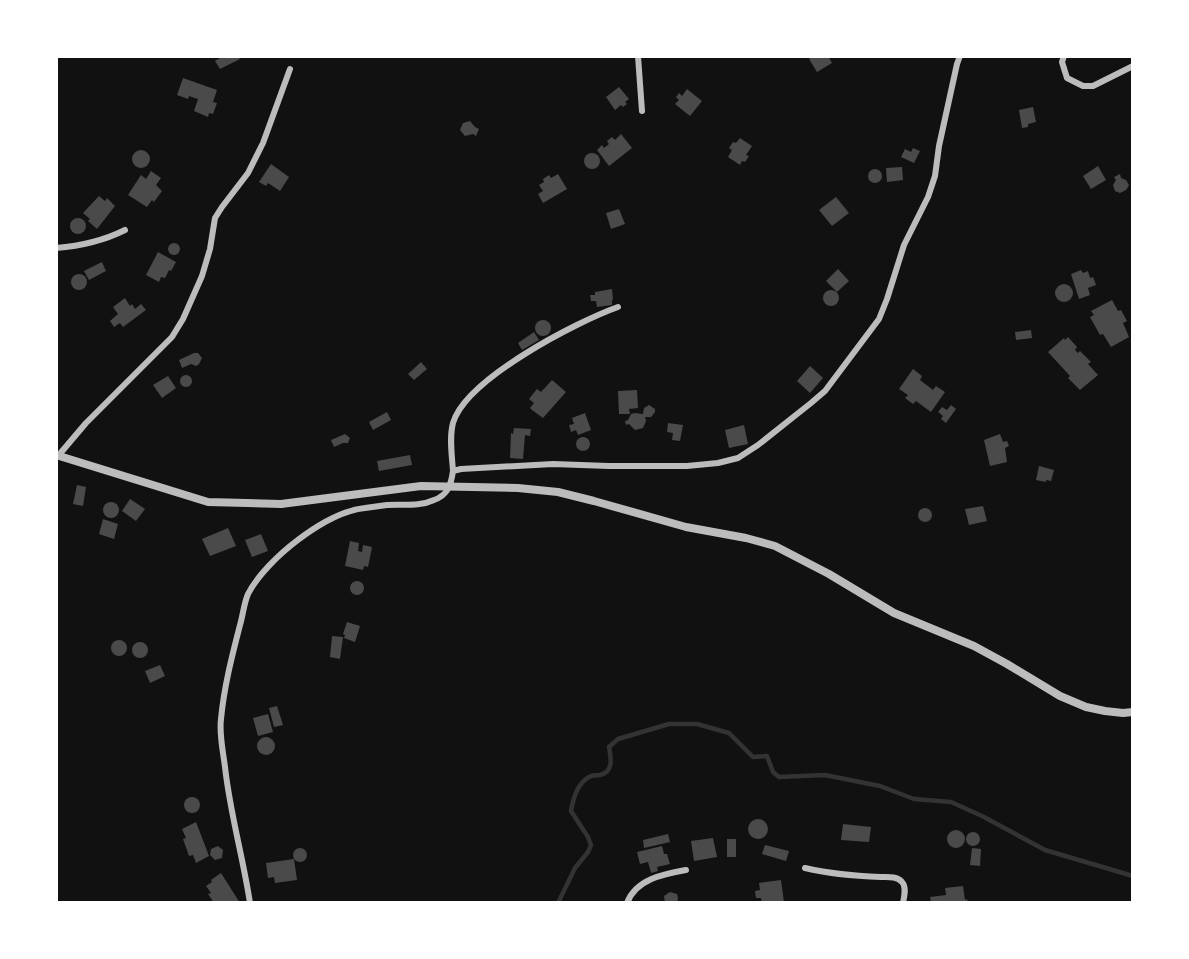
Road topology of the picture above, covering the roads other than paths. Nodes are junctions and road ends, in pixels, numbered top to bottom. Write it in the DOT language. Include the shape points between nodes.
graph roads {
  1 [pos="638,56"];
  2 [pos="960,56"];
  3 [pos="1064,56"];
  4 [pos="1133,66"];
  5 [pos="290,69"];
  6 [pos="642,111"];
  7 [pos="125,230"];
  8 [pos="56,248"];
  9 [pos="618,307"];
  10 [pos="57,455"];
  11 [pos="453,471"];
  12 [pos="451,486"];
  13 [pos="1133,712"];
  14 [pos="805,867"];
  15 [pos="687,870"];
  16 [pos="250,903"];
  17 [pos="627,903"];
  18 [pos="904,903"];
  1 -- 6 [label="street"];
  2 -- 11 [label="street" via="928,197 904,245 879,319 811,403 758,446 718,463 553,464"];
  3 -- 4 [label="street" via="1067,78 1083,86 1093,86"];
  5 -- 10 [label="street" via="248,173 215,218 202,276 172,337"];
  7 -- 8 [label="street" via="95,242"];
  9 -- 11 [label="street" via="572,326 515,360 469,396 453,424"];
  10 -- 12 [label="street" via="208,502 281,504"];
  11 -- 12 [label="street"];
  12 -- 13 [label="street" via="558,492 775,546 894,613 974,646 1060,696 1105,712"];
  12 -- 16 [label="street" via="431,502 362,508 310,531 262,573 247,596 220,722 228,796"];
  14 -- 18 [label="street" via="834,874 892,877 905,888"];
  15 -- 17 [label="street" via="645,882"];
}
